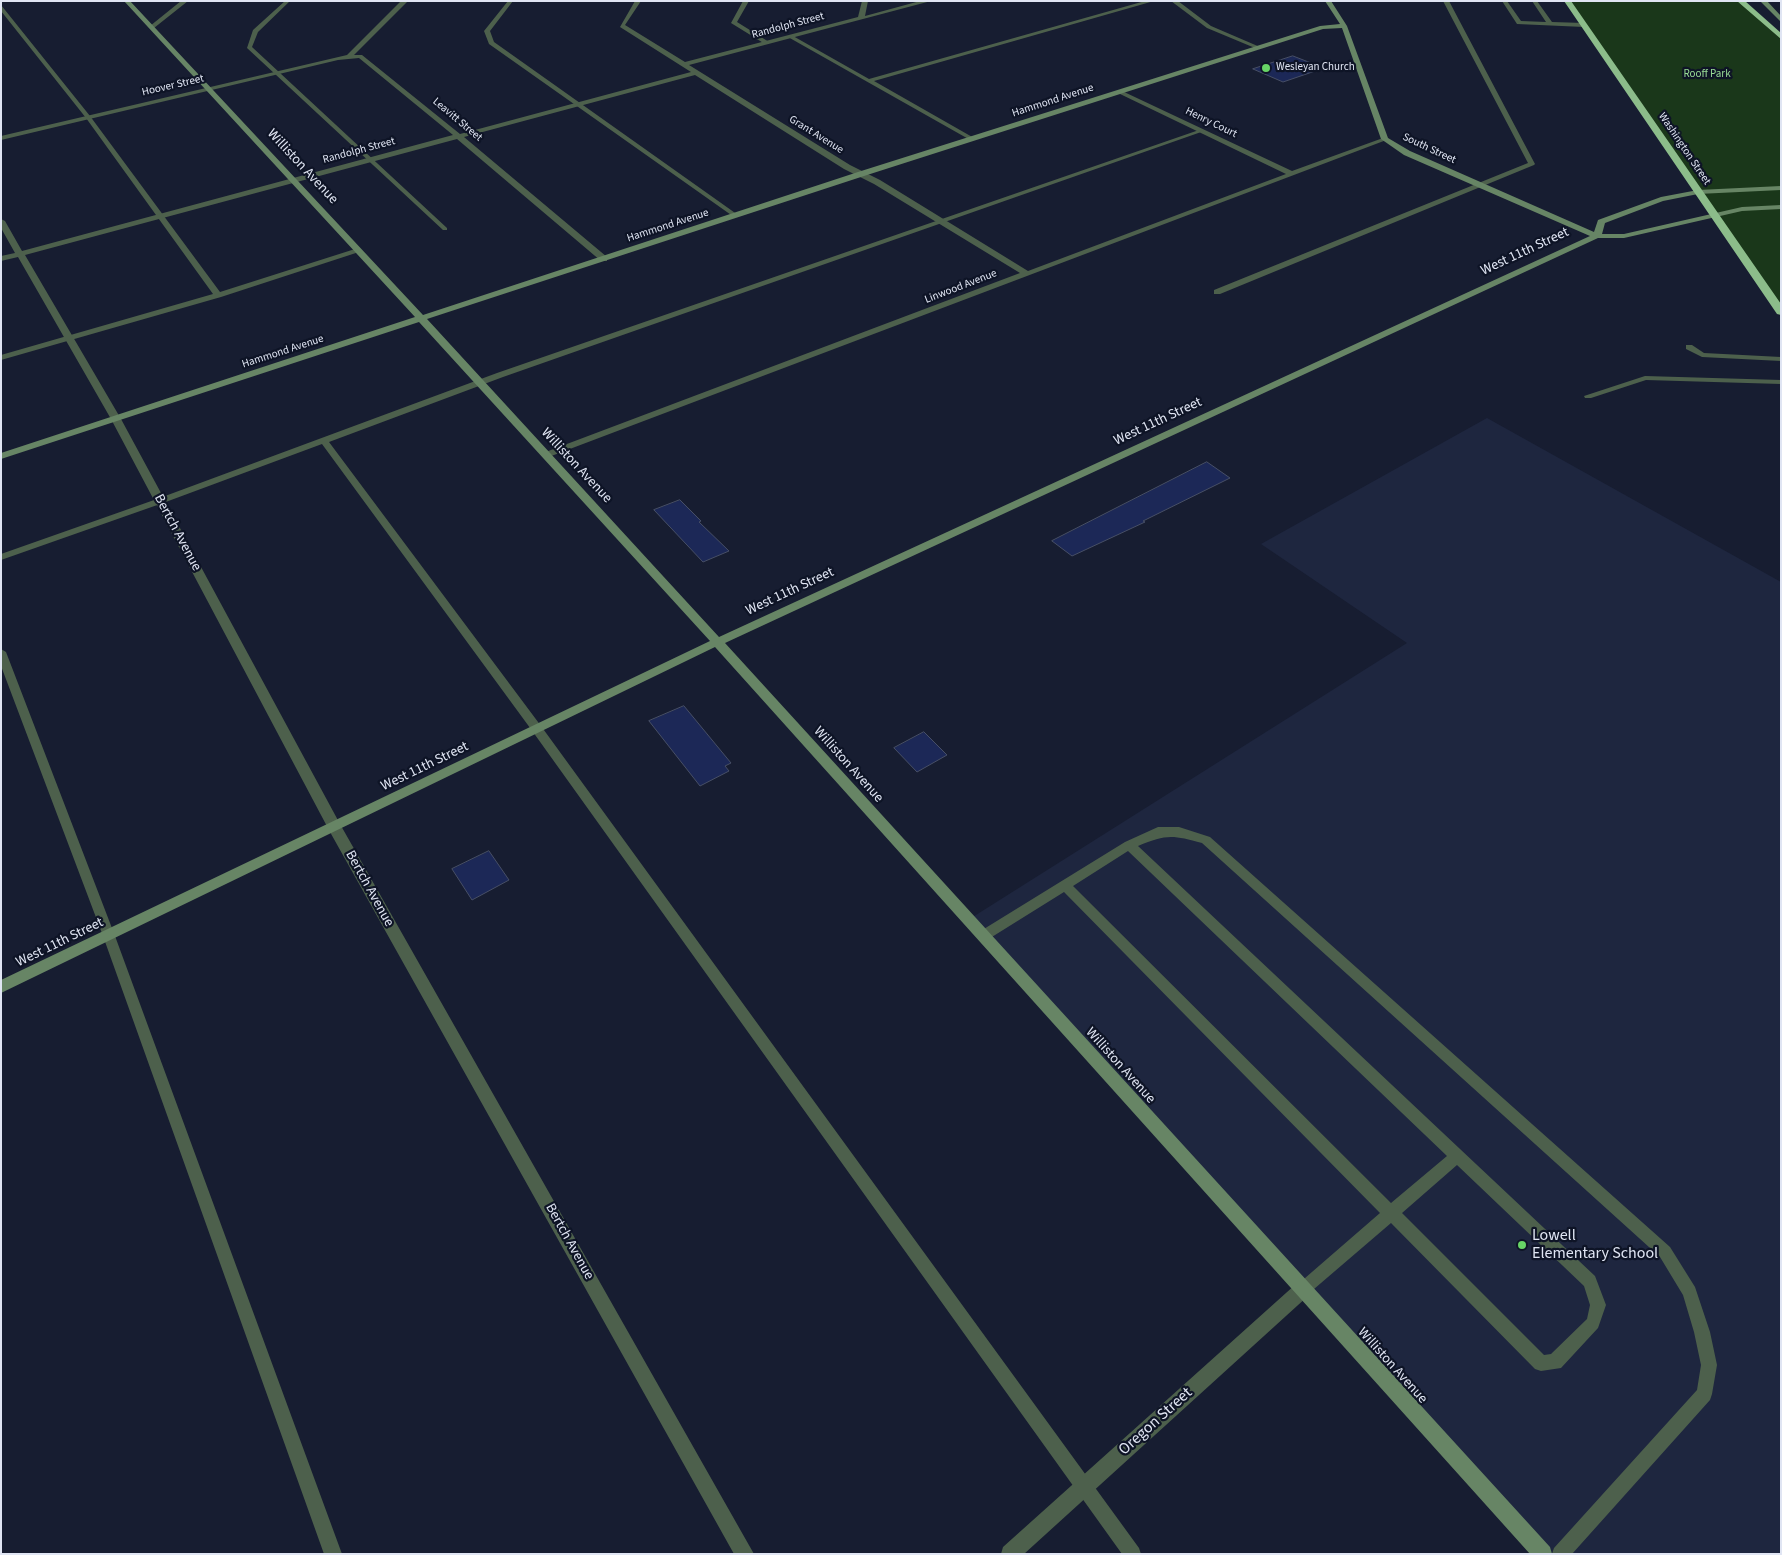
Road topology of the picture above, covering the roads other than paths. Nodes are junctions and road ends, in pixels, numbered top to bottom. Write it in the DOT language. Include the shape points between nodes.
graph roads {
  1 [pos="127,1"];
  2 [pos="185,1"];
  3 [pos="288,1"];
  4 [pos="405,1"];
  5 [pos="511,1"];
  6 [pos="638,1"];
  7 [pos="746,1"];
  8 [pos="865,1"];
  9 [pos="928,1"];
  10 [pos="1152,1"];
  11 [pos="1174,1"];
  12 [pos="1446,1"];
  13 [pos="1504,1"];
  14 [pos="1534,1"];
  15 [pos="1568,1"];
  16 [pos="1740,1"];
  17 [pos="1763,1"];
  18 [pos="1330,2"];
  19 [pos="1,7"];
  20 [pos="861,19"];
  21 [pos="1781,20"];
  22 [pos="1550,24"];
  23 [pos="1584,25"];
  24 [pos="152,26"];
  25 [pos="1344,26"];
  26 [pos="791,37"];
  27 [pos="1781,37"];
  28 [pos="767,43"];
  29 [pos="1257,48"];
  30 [pos="350,56"];
  31 [pos="682,65"];
  32 [pos="277,72"];
  33 [pos="694,73"];
  34 [pos="868,81"];
  35 [pos="209,88"];
  36 [pos="1120,92"];
  37 [pos="576,104"];
  38 [pos="88,117"];
  39 [pos="1201,131"];
  40 [pos="459,136"];
  41 [pos="1,138"];
  42 [pos="972,139"];
  43 [pos="1385,139"];
  44 [pos="371,160"];
  45 [pos="861,174"];
  46 [pos="1292,174"];
  47 [pos="294,180"];
  48 [pos="1480,185"];
  49 [pos="1781,188"];
  50 [pos="1698,192"];
  51 [pos="1781,207"];
  52 [pos="1714,215"];
  53 [pos="161,216"];
  54 [pos="736,216"];
  55 [pos="1,221"];
  56 [pos="943,222"];
  57 [pos="445,229"];
  58 [pos="1597,236"];
  59 [pos="358,251"];
  60 [pos="21,254"];
  61 [pos="1,259"];
  62 [pos="604,259"];
  63 [pos="1027,274"];
  64 [pos="1217,292"];
  65 [pos="218,295"];
  66 [pos="1781,312"];
  67 [pos="420,319"];
  68 [pos="69,337"];
  69 [pos="1689,346"];
  70 [pos="1,358"];
  71 [pos="1781,359"];
  72 [pos="1781,382"];
  73 [pos="478,383"];
  74 [pos="1588,396"];
  75 [pos="116,419"];
  76 [pos="323,440"];
  77 [pos="546,455"];
  78 [pos="1,456"];
  79 [pos="160,501"];
  80 [pos="1,558"];
  81 [pos="717,642"];
  82 [pos="1,652"];
  83 [pos="537,730"];
  84 [pos="334,828"];
  85 [pos="1129,844"];
  86 [pos="1065,885"];
  87 [pos="109,936"];
  88 [pos="983,936"];
  89 [pos="1,987"];
  90 [pos="1456,1156"];
  91 [pos="1391,1213"];
  92 [pos="1302,1290"];
  93 [pos="1084,1487"];
  94 [pos="333,1554"];
  95 [pos="745,1554"];
  96 [pos="1010,1554"];
  97 [pos="1133,1554"];
  98 [pos="1543,1554"];
  99 [pos="1560,1554"];
  1 -- 24 [label="main road, Williston Avenue"];
  2 -- 24 [label="street"];
  3 -- 32 [label="lane" via="255,31 249,47"];
  4 -- 30 [label="street"];
  5 -- 37 [label="lane" via="487,31 491,43"];
  6 -- 31 [label="street, Grant Avenue" via="622,26"];
  7 -- 28 [label="lane" via="734,23"];
  8 -- 20 [label="street"];
  9 -- 20 [label="street, Randolph Street"];
  10 -- 34 [label="lane"];
  11 -- 29 [label="street" via="1209,28"];
  12 -- 48 [label="lane" via="1532,164"];
  13 -- 22 [label="lane" via="1520,23"];
  14 -- 22 [label="lane"];
  15 -- 23 [label="highway, Washington Street"];
  16 -- 27 [label="highway"];
  17 -- 21 [label="main road"];
  18 -- 25 [label="main road, South Street"];
  19 -- 38 [label="lane"];
  20 -- 26 [label="street, Randolph Street"];
  22 -- 23 [label="lane"];
  23 -- 50 [label="highway, Washington Street"];
  24 -- 35 [label="main road, Williston Avenue"];
  25 -- 29 [label="main road, Hammond Avenue" via="1322,27"];
  25 -- 43 [label="main road, South Street"];
  26 -- 28 [label="street, Randolph Street"];
  26 -- 34 [label="lane"];
  28 -- 31 [label="street, Randolph Street"];
  29 -- 36 [label="main road, Hammond Avenue"];
  30 -- 32 [label="street, Hoover Street"];
  30 -- 40 [label="street, Leavitt Street" via="360,56"];
  31 -- 33 [label="street, Grant Avenue"];
  32 -- 35 [label="street, Hoover Street"];
  32 -- 44 [label="lane"];
  33 -- 37 [label="street, Randolph Street"];
  33 -- 45 [label="street, Grant Avenue"];
  34 -- 42 [label="lane"];
  35 -- 38 [label="street, Hoover Street"];
  35 -- 47 [label="main road, Williston Avenue"];
  36 -- 39 [label="street, Henry Court"];
  36 -- 42 [label="main road, Hammond Avenue"];
  37 -- 40 [label="street, Randolph Street"];
  37 -- 54 [label="lane"];
  38 -- 41 [label="street, Hoover Street"];
  38 -- 53 [label="lane"];
  39 -- 46 [label="street, Henry Court"];
  39 -- 56 [label="lane"];
  40 -- 44 [label="street, Randolph Street"];
  40 -- 62 [label="street, Leavitt Street"];
  42 -- 45 [label="main road, Hammond Avenue"];
  43 -- 46 [label="street, Linwood Avenue"];
  43 -- 48 [label="main road, South Street" via="1406,153"];
  44 -- 47 [label="street, Randolph Street"];
  44 -- 57 [label="lane"];
  45 -- 54 [label="main road, Hammond Avenue"];
  45 -- 56 [label="street, Grant Avenue"];
  46 -- 63 [label="street, Linwood Avenue"];
  47 -- 53 [label="street, Randolph Street"];
  47 -- 59 [label="main road, Williston Avenue"];
  48 -- 58 [label="main road, South Street"];
  48 -- 64 [label="lane"];
  49 -- 50 [label="main road, West 11th Street"];
  50 -- 52 [label="highway, Washington Street"];
  50 -- 58 [label="main road, West 11th Street" via="1661,199 1601,222"];
  51 -- 52 [label="main road, West 11th Street" via="1742,208"];
  52 -- 58 [label="main road, West 11th Street" via="1624,236"];
  52 -- 66 [label="highway, Washington Street"];
  53 -- 60 [label="street, Randolph Street"];
  53 -- 65 [label="lane"];
  54 -- 62 [label="main road, Hammond Avenue"];
  55 -- 60 [label="street, Bertch Avenue"];
  56 -- 63 [label="street, Grant Avenue"];
  56 -- 73 [label="lane"];
  58 -- 81 [label="main road, West 11th Street"];
  59 -- 65 [label="lane"];
  59 -- 67 [label="main road, Williston Avenue"];
  60 -- 61 [label="street, Randolph Street"];
  60 -- 68 [label="street, Bertch Avenue"];
  62 -- 67 [label="main road, Hammond Avenue"];
  63 -- 77 [label="street, Linwood Avenue"];
  65 -- 68 [label="lane"];
  67 -- 73 [label="main road, Williston Avenue"];
  67 -- 75 [label="main road, Hammond Avenue"];
  68 -- 70 [label="lane"];
  68 -- 75 [label="street, Bertch Avenue"];
  69 -- 71 [label="lane" via="1702,355"];
  72 -- 74 [label="lane" via="1645,378"];
  73 -- 76 [label="lane"];
  73 -- 77 [label="main road, Williston Avenue"];
  75 -- 78 [label="main road, Hammond Avenue"];
  75 -- 79 [label="street, Bertch Avenue"];
  76 -- 79 [label="lane"];
  76 -- 83 [label="lane"];
  77 -- 81 [label="main road, Williston Avenue"];
  79 -- 80 [label="lane"];
  79 -- 84 [label="street, Bertch Avenue"];
  81 -- 83 [label="main road, West 11th Street"];
  81 -- 88 [label="main road, Williston Avenue"];
  82 -- 87 [label="lane"];
  83 -- 84 [label="main road, West 11th Street"];
  83 -- 93 [label="lane"];
  84 -- 87 [label="main road, West 11th Street"];
  84 -- 95 [label="street, Bertch Avenue"];
  85 -- 86 [label="lane"];
  85 -- 90 [label="lane"];
  85 -- 99 [label="lane" via="1158,832 1179,832 1206,840 1665,1252 1690,1292 1709,1365 1704,1394"];
  86 -- 88 [label="lane"];
  86 -- 91 [label="lane"];
  87 -- 89 [label="main road, West 11th Street"];
  87 -- 94 [label="lane"];
  88 -- 92 [label="main road, Williston Avenue"];
  90 -- 91 [label="lane"];
  90 -- 91 [label="lane" via="1590,1281 1598,1304 1593,1323 1555,1362 1541,1363"];
  91 -- 92 [label="lane"];
  92 -- 93 [label="street, Oregon Street"];
  92 -- 98 [label="main road, Williston Avenue"];
  93 -- 96 [label="street, Oregon Street"];
  93 -- 97 [label="lane"];
}
